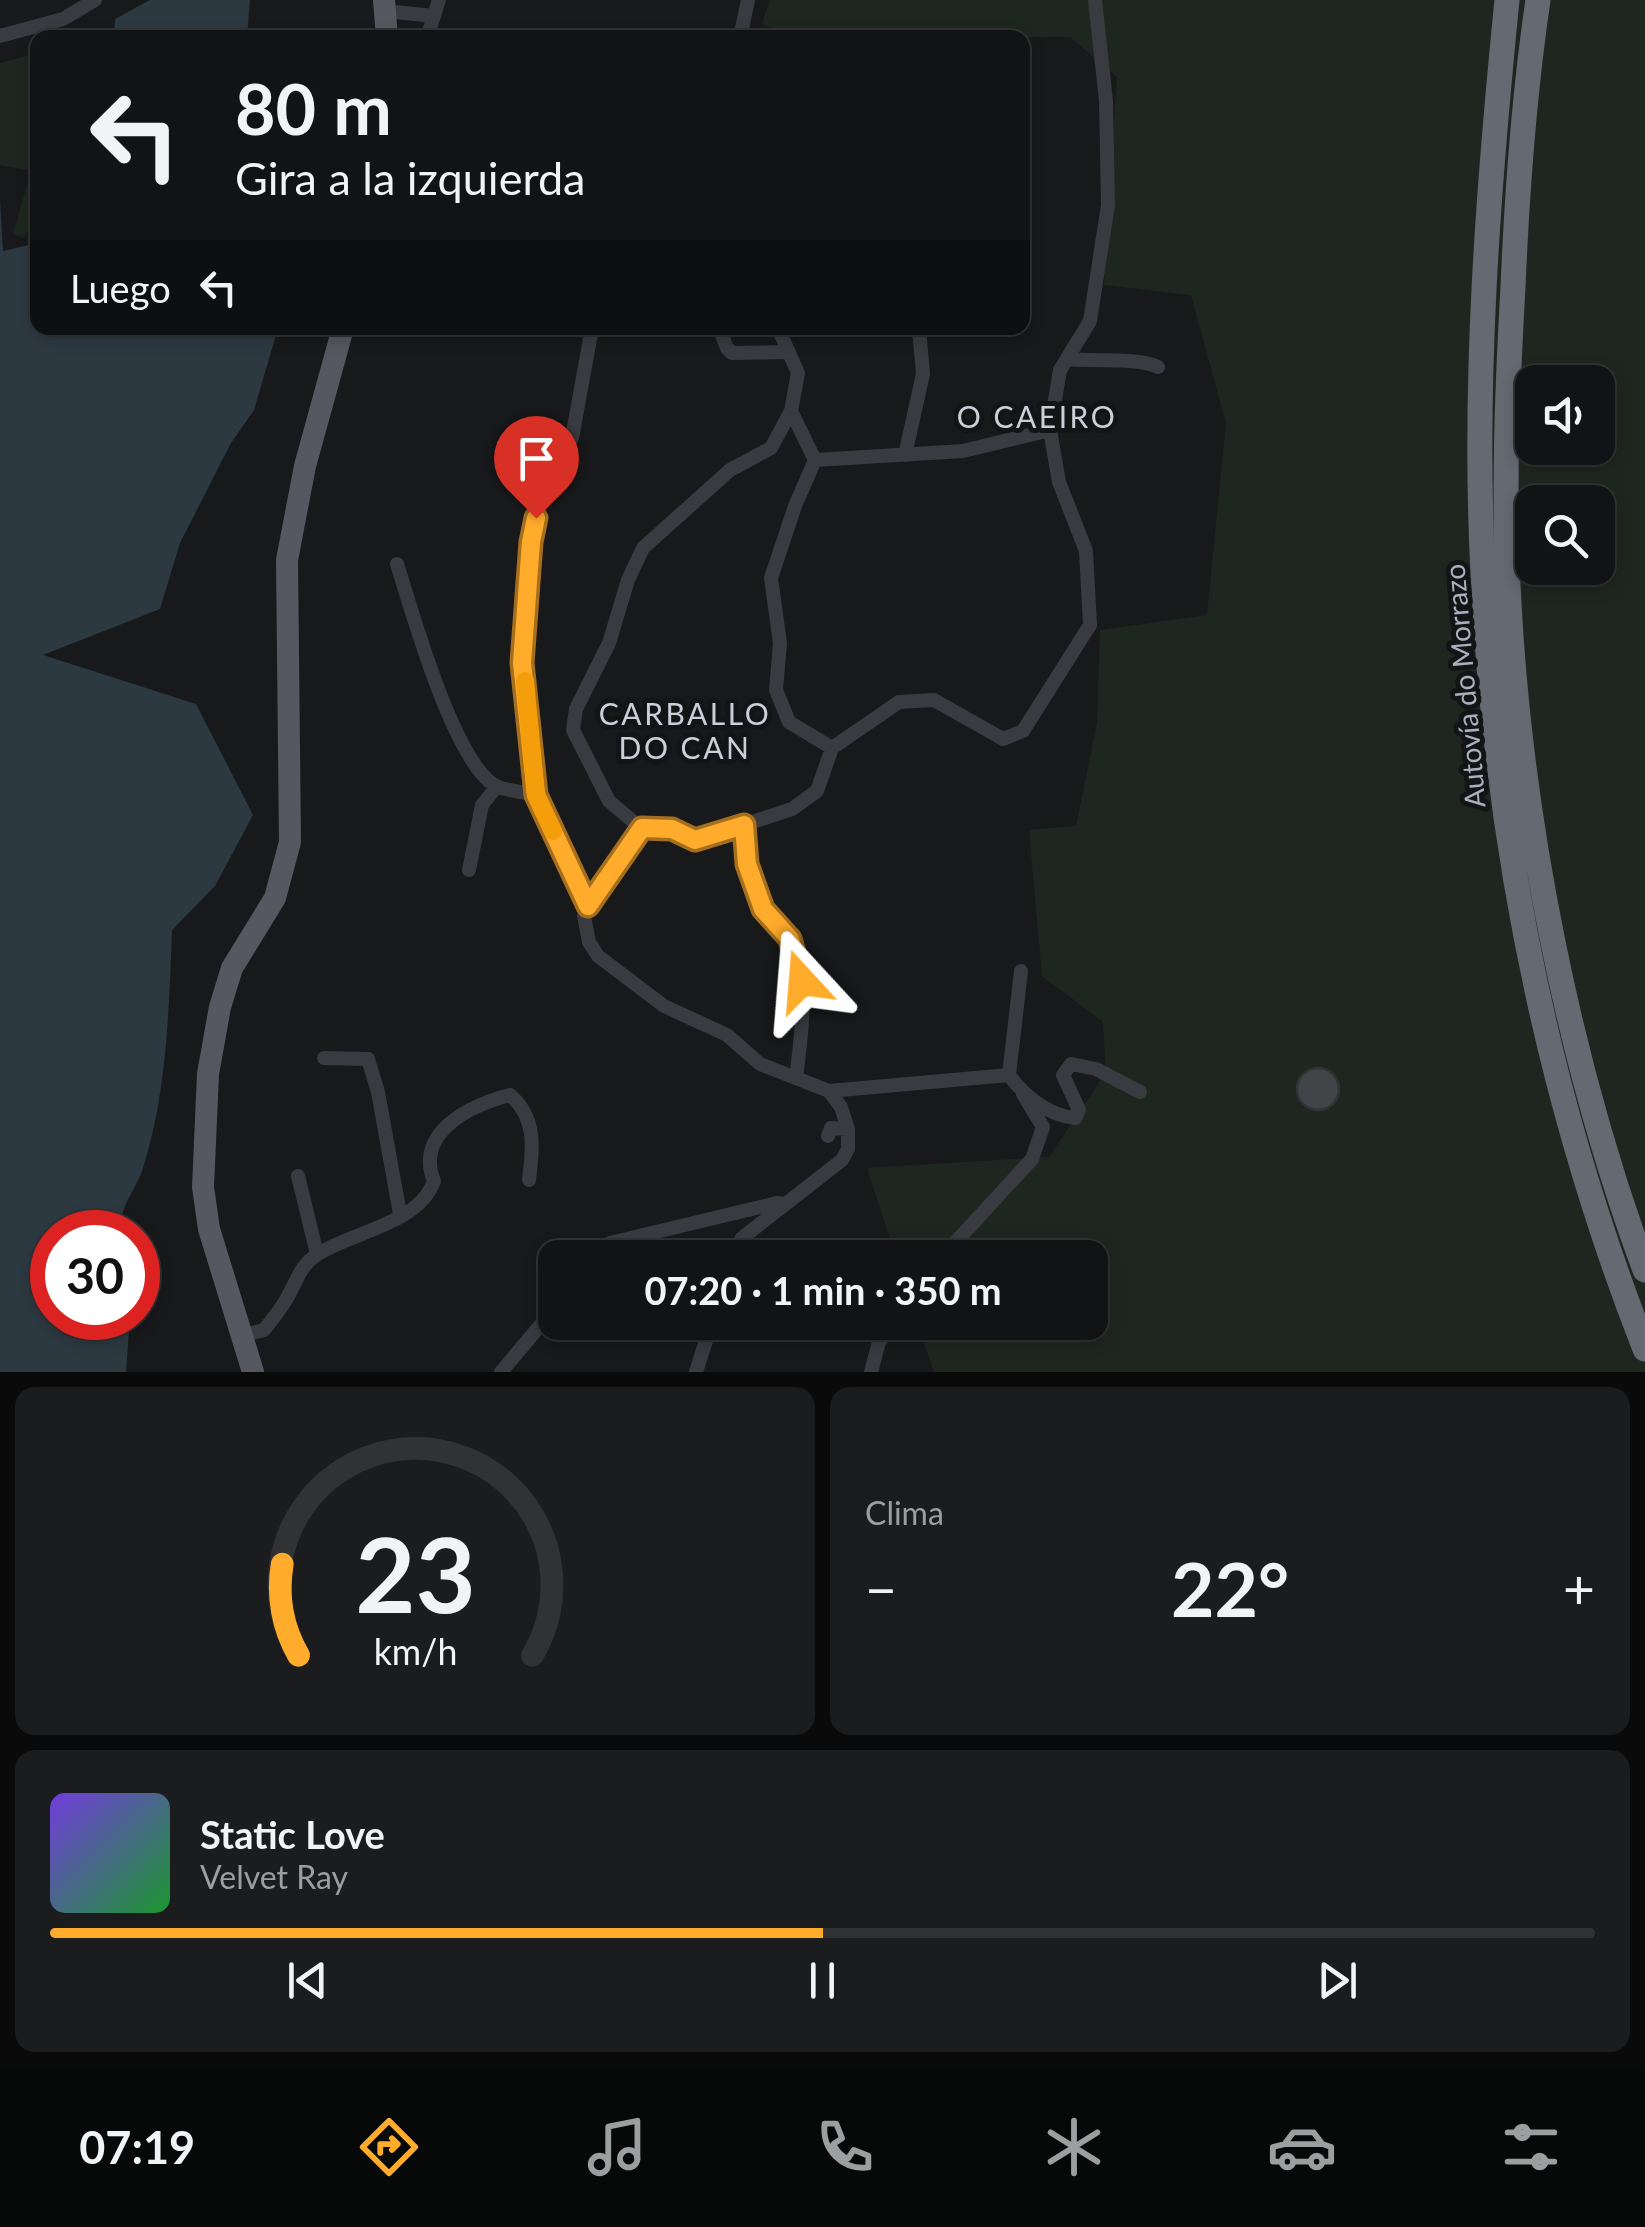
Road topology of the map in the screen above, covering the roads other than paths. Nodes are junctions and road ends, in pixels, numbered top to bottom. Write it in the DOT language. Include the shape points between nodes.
graph roads {
  1 [pos="439,0"];
  2 [pos="748,0"];
  3 [pos="1095,0"];
  4 [pos="1507,0"];
  5 [pos="1538,0"];
  6 [pos="85,2"];
  7 [pos="384,3"];
  8 [pos="434,16"];
  9 [pos="386,30"];
  10 [pos="430,30"];
  11 [pos="742,30"];
  12 [pos="0,36"];
  13 [pos="341,335"];
  14 [pos="591,335"];
  15 [pos="721,335"];
  16 [pos="781,335"];
  17 [pos="919,335"];
  18 [pos="789,352"];
  19 [pos="1068,360"];
  20 [pos="1158,366"];
  21 [pos="791,411"];
  22 [pos="1050,430"];
  23 [pos="904,454"];
  24 [pos="815,460"];
  25 [pos="397,564"];
  26 [pos="832,748"];
  27 [pos="497,786"];
  28 [pos="536,795"];
  29 [pos="744,825"];
  30 [pos="642,828"];
  31 [pos="469,870"];
  32 [pos="588,906"];
  33 [pos="1021,971"];
  34 [pos="324,1058"];
  35 [pos="1009,1074"];
  36 [pos="796,1078"];
  37 [pos="829,1091"];
  38 [pos="1140,1092"];
  39 [pos="1022,1094"];
  40 [pos="848,1130"];
  41 [pos="828,1136"];
  42 [pos="298,1176"];
  43 [pos="529,1180"];
  44 [pos="786,1204"];
  45 [pos="400,1214"];
  46 [pos="622,1240"];
  47 [pos="741,1240"];
  48 [pos="957,1240"];
  49 [pos="317,1254"];
  50 [pos="1645,1270"];
  51 [pos="538,1328"];
  52 [pos="241,1336"];
  53 [pos="706,1340"];
  54 [pos="881,1340"];
  55 [pos="1645,1349"];
  56 [pos="253,1372"];
  57 [pos="500,1372"];
  58 [pos="696,1372"];
  59 [pos="871,1372"];
  1 -- 8 [label="street"];
  2 -- 11 [label="street"];
  3 -- 19 [label="street" via="1108,205 1090,322"];
  4 -- 55 [label="highway, Autovía do Morrazo" via="1493,130 1481,382 1489,680 1516,885 1542,1018 1575,1152"];
  5 -- 50 [label="highway, Autovía do Morrazo" via="1510,331 1509,605 1535,841 1569,1008"];
  6 -- 12 [label="street" via="63,19"];
  7 -- 8 [label="street"];
  7 -- 9 [label="main road"];
  8 -- 10 [label="street"];
  13 -- 52 [label="main road" via="287,560 287,856 276,898 232,968 208,1074 203,1186"];
  14 -- 28 [label="street" via="572,438 542,494 531,542 522,663"];
  15 -- 18 [label="street" via="732,353"];
  16 -- 18 [label="street"];
  17 -- 23 [label="street" via="922,374"];
  18 -- 21 [label="street" via="798,373"];
  19 -- 20 [label="street"];
  19 -- 22 [label="street" via="1060,370"];
  21 -- 24 [label="street"];
  21 -- 30 [label="street" via="771,448 730,470 642,548 609,643 576,709 573,730 608,800"];
  22 -- 23 [label="street" via="963,452"];
  22 -- 26 [label="street" via="1058,482 1086,551 1090,624 1022,731 1003,739 934,700 899,702"];
  23 -- 24 [label="street"];
  24 -- 26 [label="street" via="771,578 780,644 776,690 789,722"];
  25 -- 27 [label="street" via="453,726"];
  26 -- 29 [label="street" via="817,791 792,809"];
  27 -- 28 [label="street"];
  27 -- 31 [label="street" via="482,805"];
  28 -- 32 [label="street"];
  29 -- 30 [label="street" via="695,840 672,829"];
  29 -- 36 [label="street" via="747,864 763,909 790,939 802,981"];
  30 -- 32 [label="street"];
  32 -- 36 [label="street" via="589,942 598,956 664,1006 727,1034 760,1064"];
  33 -- 35 [label="street"];
  34 -- 45 [label="street" via="368,1059"];
  35 -- 37 [label="street"];
  35 -- 39 [label="street"];
  36 -- 37 [label="street"];
  37 -- 40 [label="street"];
  38 -- 39 [label="street" via="1071,1064 1063,1075 1078,1110 1075,1118"];
  39 -- 48 [label="street" via="1043,1127 1032,1158"];
  40 -- 41 [label="street" via="831,1128"];
  40 -- 44 [label="street" via="842,1160"];
  42 -- 49 [label="street"];
  43 -- 45 [label="street" via="534,1136 520,1103 510,1095 482,1102 460,1114 431,1146 429,1196"];
  44 -- 46 [label="street"];
  44 -- 47 [label="street"];
  45 -- 49 [label="street"];
  49 -- 52 [label="street" via="298,1272 264,1330"];
  51 -- 57 [label="street"];
  52 -- 56 [label="main road"];
  53 -- 58 [label="street"];
  54 -- 59 [label="street"];
}
